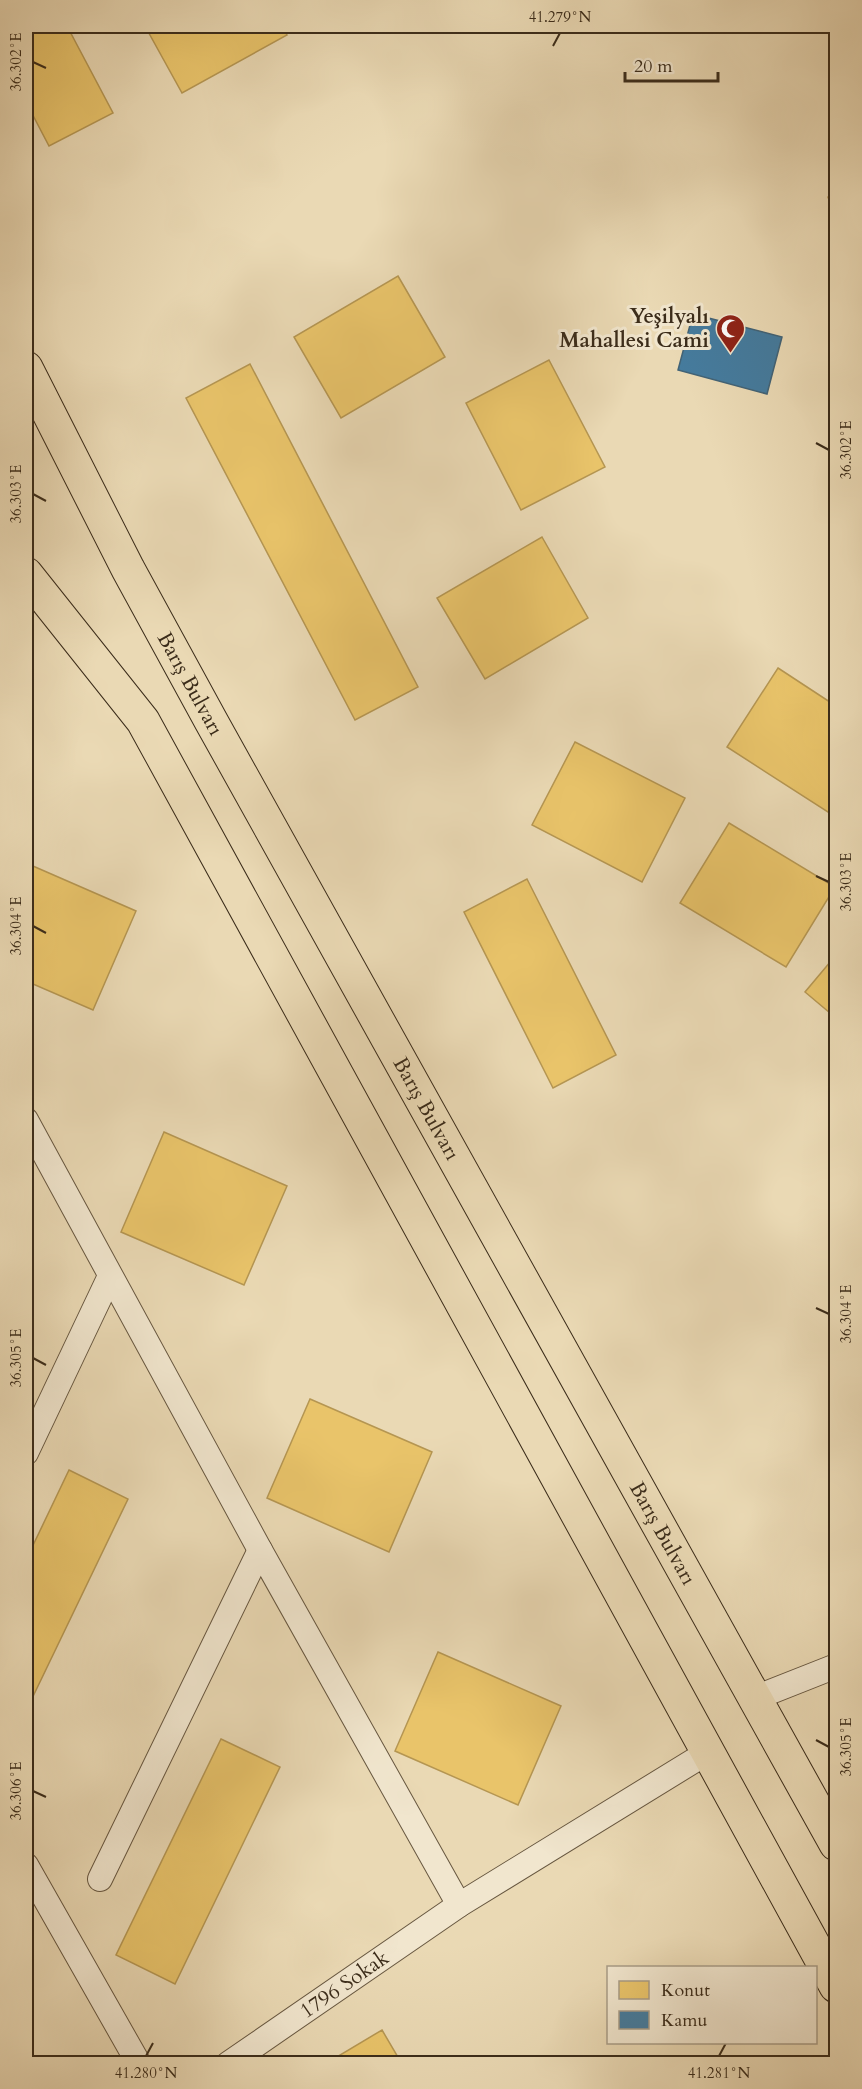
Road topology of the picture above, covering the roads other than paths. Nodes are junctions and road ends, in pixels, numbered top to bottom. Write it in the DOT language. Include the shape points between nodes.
graph roads {
  1 [pos="26,368"];
  2 [pos="26,574"];
  3 [pos="26,1120"];
  4 [pos="110,1276"];
  5 [pos="26,1453"];
  6 [pos="260,1550"];
  7 [pos="837,1666"];
  8 [pos="755,1698"];
  9 [pos="708,1752"];
  10 [pos="837,1844"];
  11 [pos="26,1865"];
  12 [pos="100,1879"];
  13 [pos="459,1905"];
  14 [pos="837,1986"];
  15 [pos="139,2064"];
  16 [pos="228,2064"];
  1 -- 8 [label="main road, Barış Bulvarı" via="211,721"];
  2 -- 9 [label="main road" via="143,721"];
  3 -- 4 [label="street"];
  4 -- 5 [label="street"];
  4 -- 6 [label="street"];
  6 -- 12 [label="street"];
  6 -- 13 [label="street"];
  7 -- 8 [label="street"];
  8 -- 10 [label="main road, Barış Bulvarı"];
  9 -- 13 [label="street, 1796 Sokak"];
  9 -- 14 [label="main road"];
  11 -- 15 [label="street"];
  13 -- 16 [label="street, 1796 Sokak"];
}
